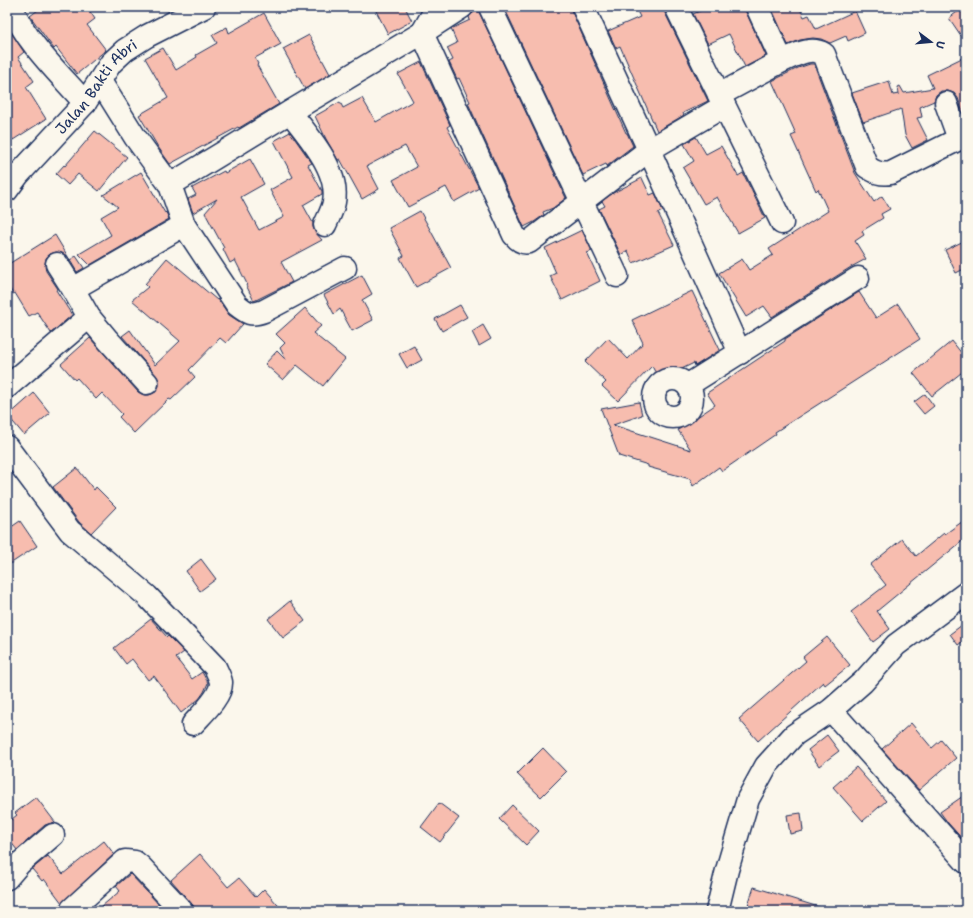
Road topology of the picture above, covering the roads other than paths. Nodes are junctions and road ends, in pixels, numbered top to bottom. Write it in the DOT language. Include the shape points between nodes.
graph roads {
  1 [pos="12,7"];
  2 [pos="204,7"];
  3 [pos="437,7"];
  4 [pos="462,7"];
  5 [pos="490,7"];
  6 [pos="583,7"];
  7 [pos="676,7"];
  8 [pos="757,7"];
  9 [pos="422,33"];
  10 [pos="782,61"];
  11 [pos="100,81"];
  12 [pos="721,100"];
  13 [pos="85,103"];
  14 [pos="946,103"];
  15 [pos="290,112"];
  16 [pos="963,139"];
  17 [pos="649,150"];
  18 [pos="170,185"];
  19 [pos="7,190"];
  20 [pos="582,201"];
  21 [pos="782,223"];
  22 [pos="184,225"];
  23 [pos="325,225"];
  24 [pos="57,264"];
  25 [pos="345,268"];
  26 [pos="617,276"];
  27 [pos="858,278"];
  28 [pos="73,289"];
  29 [pos="90,317"];
  30 [pos="740,353"];
  31 [pos="147,383"];
  32 [pos="688,386"];
  33 [pos="7,387"];
  34 [pos="7,447"];
  35 [pos="966,594"];
  36 [pos="831,710"];
  37 [pos="193,724"];
  38 [pos="53,835"];
  39 [pos="966,862"];
  40 [pos="7,878"];
  41 [pos="72,910"];
  42 [pos="182,911"];
  43 [pos="717,911"];
  1 -- 13 [label="street" via="32,42"];
  2 -- 11 [label="street, Jalan Bakti Abri" via="125,50 111,63"];
  3 -- 9 [label="street"];
  4 -- 9 [label="street"];
  5 -- 20 [label="street"];
  6 -- 17 [label="street"];
  7 -- 12 [label="street"];
  8 -- 10 [label="street"];
  9 -- 15 [label="street"];
  9 -- 20 [label="street" via="517,239 529,242"];
  10 -- 12 [label="street"];
  10 -- 16 [label="street" via="810,50 824,54 867,166 876,172 891,173"];
  11 -- 13 [label="street, Jalan Bakti Abri"];
  11 -- 18 [label="street" via="135,137"];
  12 -- 17 [label="street"];
  12 -- 21 [label="street"];
  13 -- 19 [label="street, Jalan Bakti Abri"];
  14 -- 16 [label="street"];
  15 -- 18 [label="street"];
  15 -- 23 [label="street" via="315,144 333,179 334,202"];
  17 -- 20 [label="street"];
  17 -- 30 [label="street"];
  18 -- 22 [label="street"];
  20 -- 26 [label="street"];
  22 -- 25 [label="street" via="237,305 246,312 255,314 264,311"];
  22 -- 28 [label="street"];
  24 -- 28 [label="street"];
  27 -- 30 [label="street"];
  28 -- 29 [label="street"];
  29 -- 31 [label="street"];
  29 -- 33 [label="street"];
  30 -- 32 [label="street"];
  34 -- 37 [label="street" via="70,531 147,596 215,667 221,681 217,696"];
  35 -- 36 [label="street" via="896,645 863,682"];
  36 -- 39 [label="street"];
  36 -- 43 [label="street" via="794,735 766,766 748,799"];
  38 -- 40 [label="street" via="19,864"];
  41 -- 42 [label="street" via="125,861 135,862 141,867"];
}
